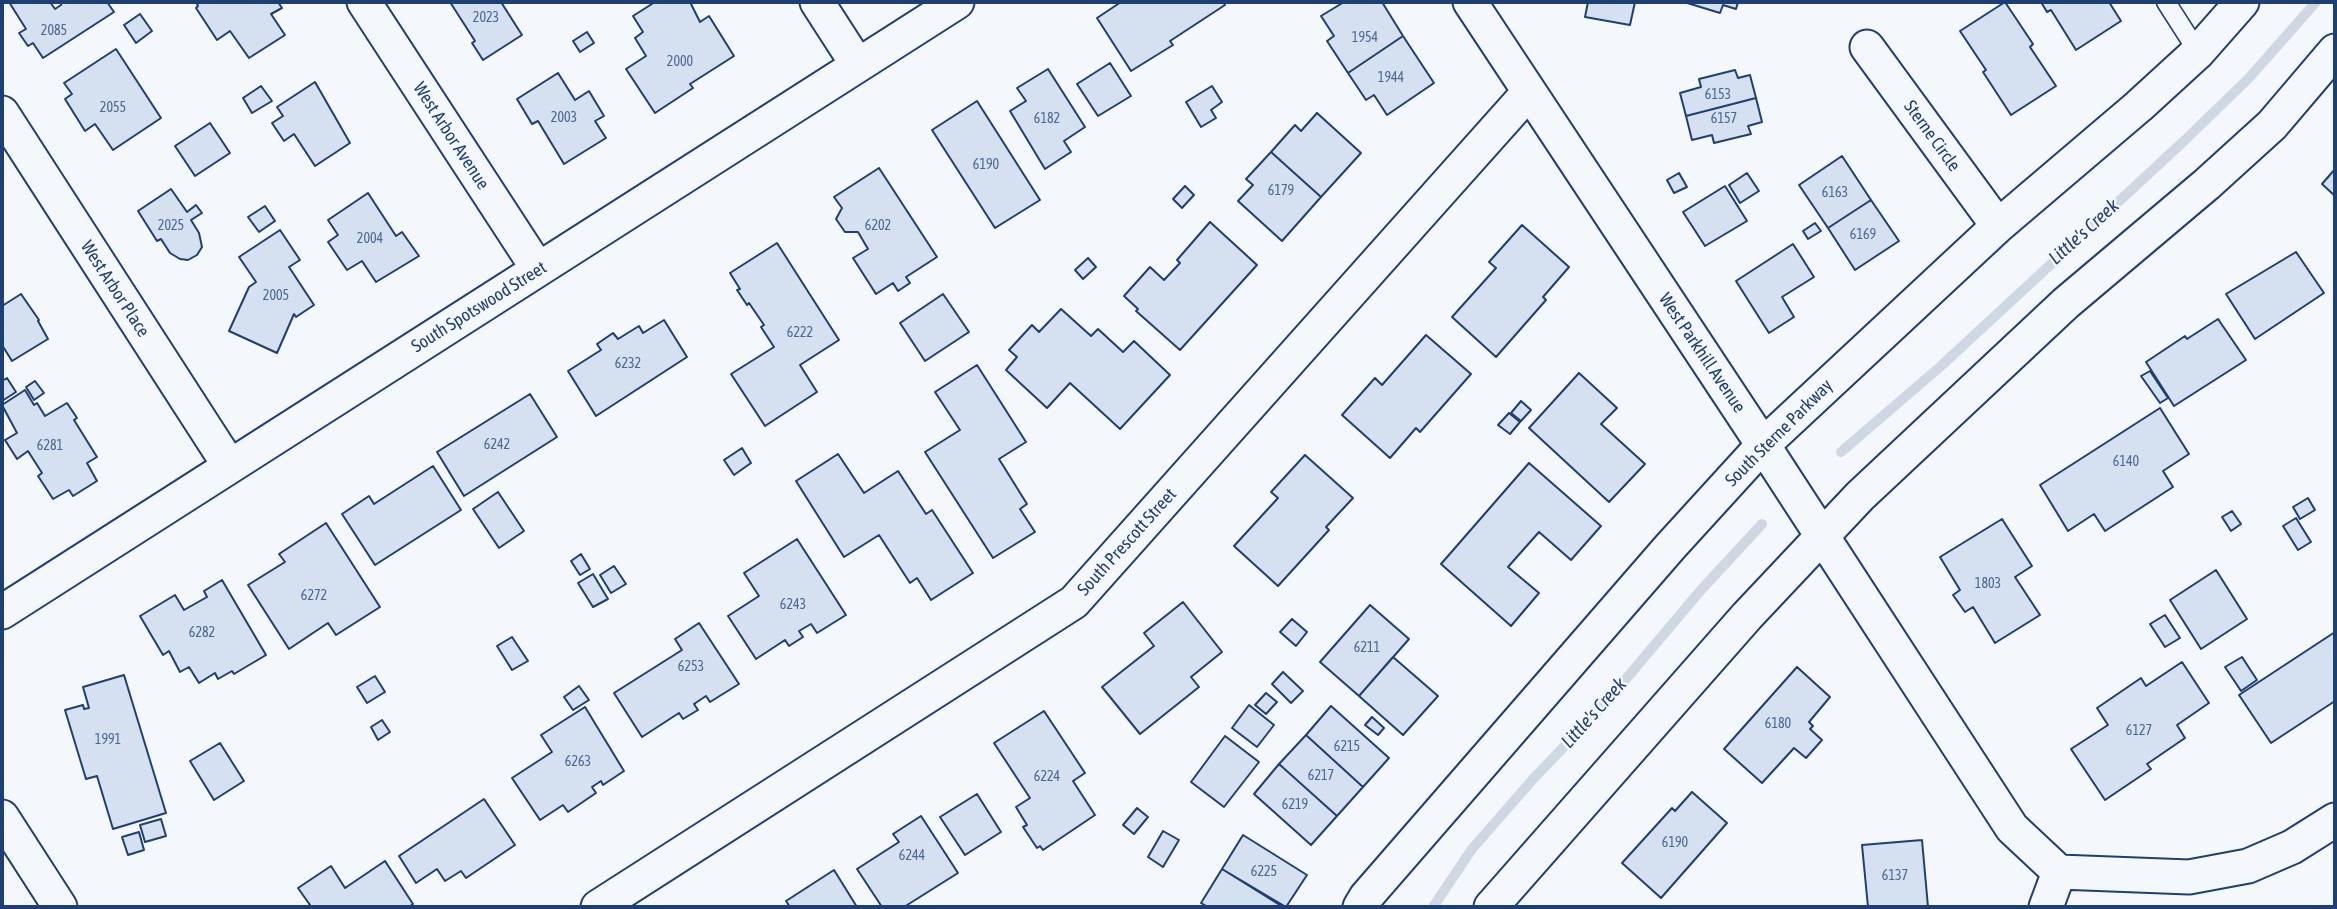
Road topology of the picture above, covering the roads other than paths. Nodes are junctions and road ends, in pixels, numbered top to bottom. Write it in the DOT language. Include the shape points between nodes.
graph roads {
  1 [pos="364,2"];
  2 [pos="817,2"];
  3 [pos="957,2"];
  4 [pos="1470,2"];
  5 [pos="2166,2"];
  6 [pos="2242,2"];
  7 [pos="1867,47"];
  8 [pos="2335,51"];
  9 [pos="2198,52"];
  10 [pos="857,64"];
  11 [pos="1529,92"];
  12 [pos="2,113"];
  13 [pos="1998,226"];
  14 [pos="538,269"];
  15 [pos="1763,445"];
  16 [pos="229,465"];
  17 [pos="1823,537"];
  18 [pos="2,612"];
  19 [pos="2,817"];
  20 [pos="2335,820"];
  21 [pos="2059,872"];
  22 [pos="60,907"];
  23 [pos="598,907"];
  24 [pos="1360,907"];
  25 [pos="1491,907"];
  26 [pos="2046,907"];
  1 -- 14 [label="street, West Arbor Avenue"];
  2 -- 10 [label="street"];
  3 -- 10 [label="street, South Spotswood Street"];
  4 -- 11 [label="street, West Parkhill Avenue"];
  5 -- 9 [label="lane"];
  6 -- 9 [label="street, South Sterne Parkway"];
  7 -- 13 [label="street, Sterne Circle"];
  8 -- 17 [label="street" via="2272,125 2066,303 1860,496"];
  9 -- 13 [label="street, South Sterne Parkway"];
  10 -- 14 [label="street, South Spotswood Street"];
  11 -- 15 [label="street, West Parkhill Avenue"];
  11 -- 23 [label="street, South Prescott Street" via="1074,602"];
  12 -- 16 [label="street, West Arbor Place"];
  13 -- 15 [label="street, South Sterne Parkway"];
  14 -- 16 [label="street, South Spotswood Street"];
  15 -- 17 [label="street, West Parkhill Avenue"];
  15 -- 24 [label="street, South Sterne Parkway"];
  16 -- 18 [label="street, South Spotswood Street"];
  17 -- 21 [label="street, West Parkhill Avenue" via="2012,828"];
  17 -- 25 [label="street" via="1738,626"];
  19 -- 22 [label="street"];
  20 -- 21 [label="street" via="2292,847 2248,866 2189,877"];
  21 -- 26 [label="street"];
}
